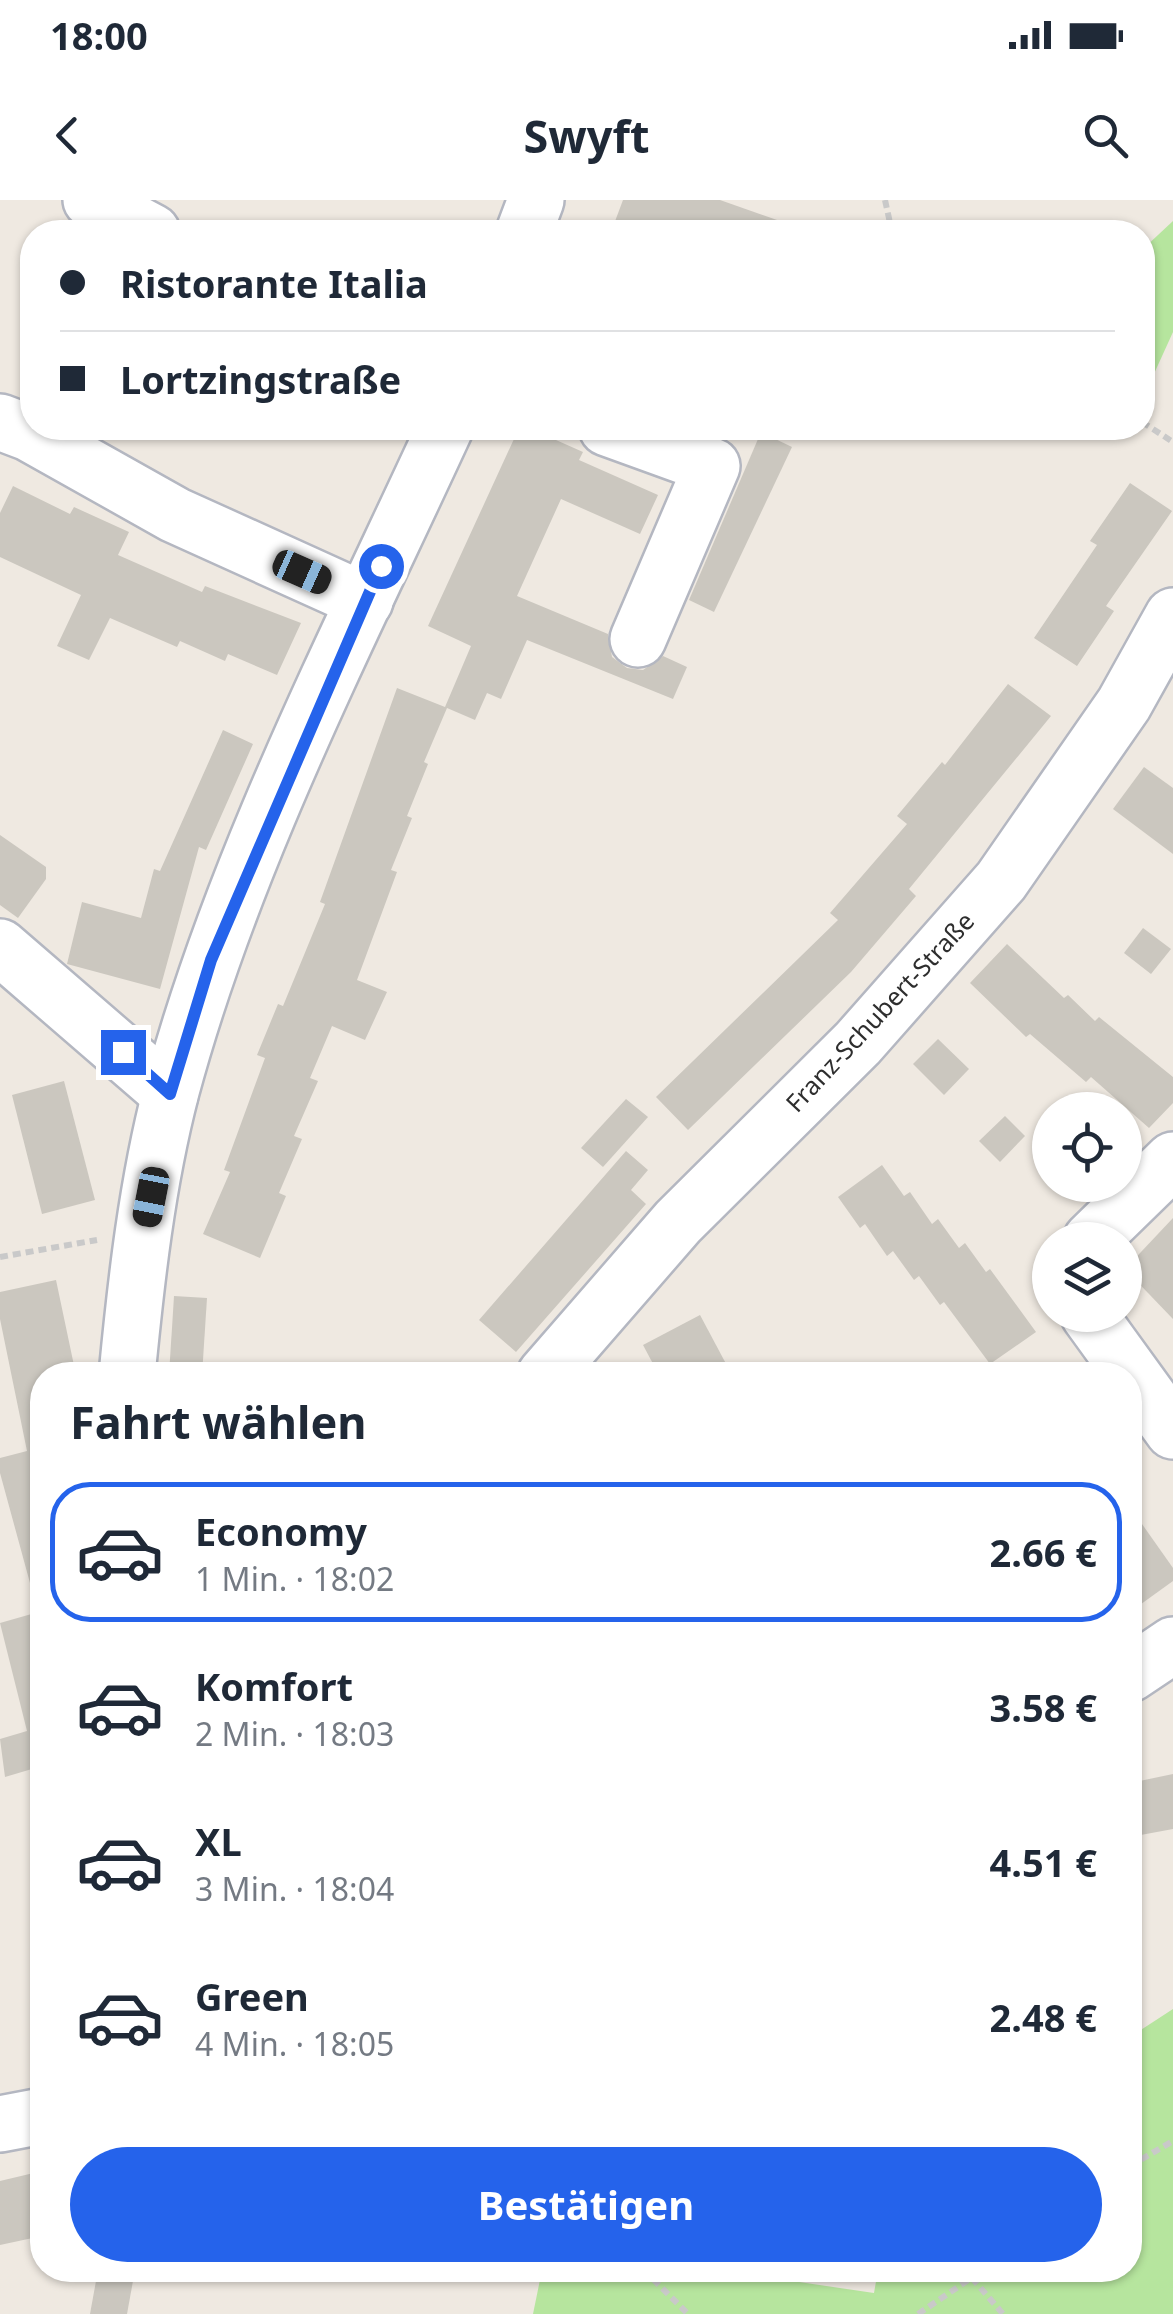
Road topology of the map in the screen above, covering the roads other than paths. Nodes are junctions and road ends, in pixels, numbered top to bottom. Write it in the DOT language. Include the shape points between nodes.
graph roads {
  1 [pos="91,200"];
  2 [pos="129,220"];
  3 [pos="42,440"];
  4 [pos="439,440"];
  5 [pos="679,440"];
  6 [pos="721,447"];
  7 [pos="365,601"];
  8 [pos="1173,616"];
  9 [pos="638,638"];
  10 [pos="0,947"];
  11 [pos="170,1094"];
  12 [pos="1173,1160"];
  13 [pos="1109,1222"];
  14 [pos="1101,1332"];
  15 [pos="129,1362"];
  16 [pos="556,1362"];
  17 [pos="1123,1362"];
  18 [pos="1142,1388"];
  19 [pos="1173,1431"];
  20 [pos="1173,1645"];
  21 [pos="1142,1666"];
  22 [pos="30,2118"];
  23 [pos="0,2124"];
  1 -- 2 [label="street"];
  3 -- 7 [label="street" via="175,515"];
  4 -- 7 [label="street"];
  5 -- 6 [label="street"];
  6 -- 9 [label="street"];
  7 -- 11 [label="street" via="211,960"];
  8 -- 16 [label="street, Franz-Schubert-Straße" via="1124,704 1001,881 858,1043 678,1222"];
  10 -- 11 [label="street"];
  11 -- 15 [label="street"];
  12 -- 13 [label="street"];
  14 -- 17 [label="street"];
  18 -- 19 [label="street"];
  20 -- 21 [label="street"];
  22 -- 23 [label="street"];
}
